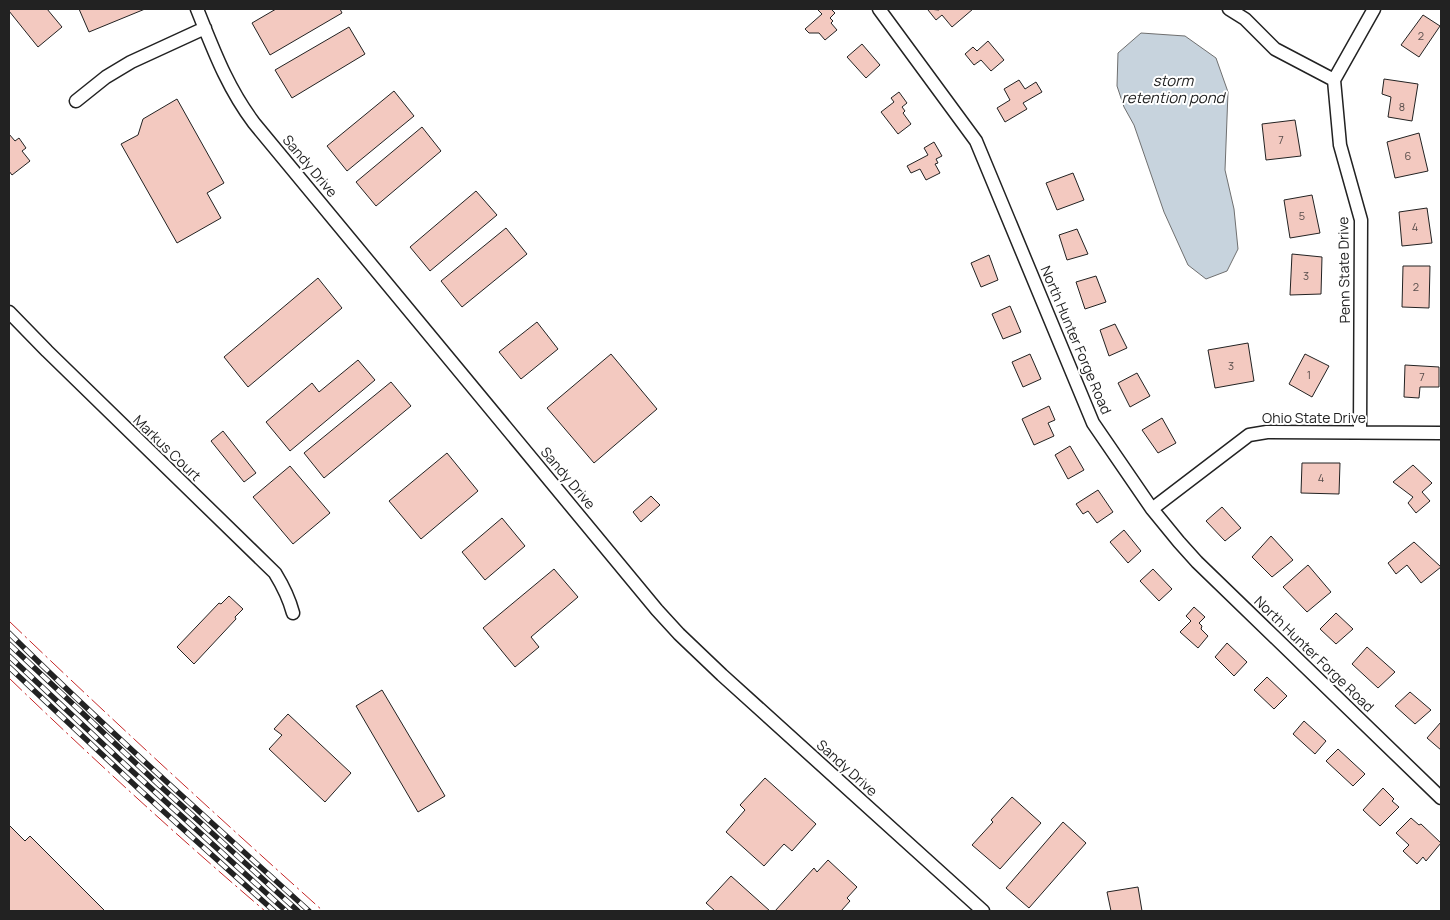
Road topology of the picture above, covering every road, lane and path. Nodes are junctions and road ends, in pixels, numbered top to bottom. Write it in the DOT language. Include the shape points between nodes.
graph roads {
  1 [pos="197,9"];
  2 [pos="879,9"];
  3 [pos="1228,9"];
  4 [pos="1374,9"];
  5 [pos="205,28"];
  6 [pos="1334,80"];
  7 [pos="76,101"];
  8 [pos="9,312"];
  9 [pos="1360,432"];
  10 [pos="1441,433"];
  11 [pos="1152,509"];
  12 [pos="293,613"];
  13 [pos="1441,798"];
  14 [pos="983,911"];
  1 -- 5 [label="street, Sandy Drive"];
  2 -- 11 [label="street, North Hunter Forge Road" via="976,141 1093,423"];
  3 -- 6 [label="street" via="1245,19 1275,49"];
  4 -- 6 [label="street"];
  5 -- 7 [label="street" via="131,62"];
  5 -- 14 [label="street, Sandy Drive" via="230,88 254,123 657,610 722,675"];
  6 -- 9 [label="street, Penn State Drive" via="1340,145 1361,220"];
  8 -- 12 [label="street, Markus Court" via="275,573 289,598"];
  9 -- 10 [label="street, Ohio State Drive"];
  9 -- 11 [label="street, Ohio State Drive" via="1267,432 1249,435"];
  11 -- 13 [label="street, North Hunter Forge Road" via="1197,562"];
}
